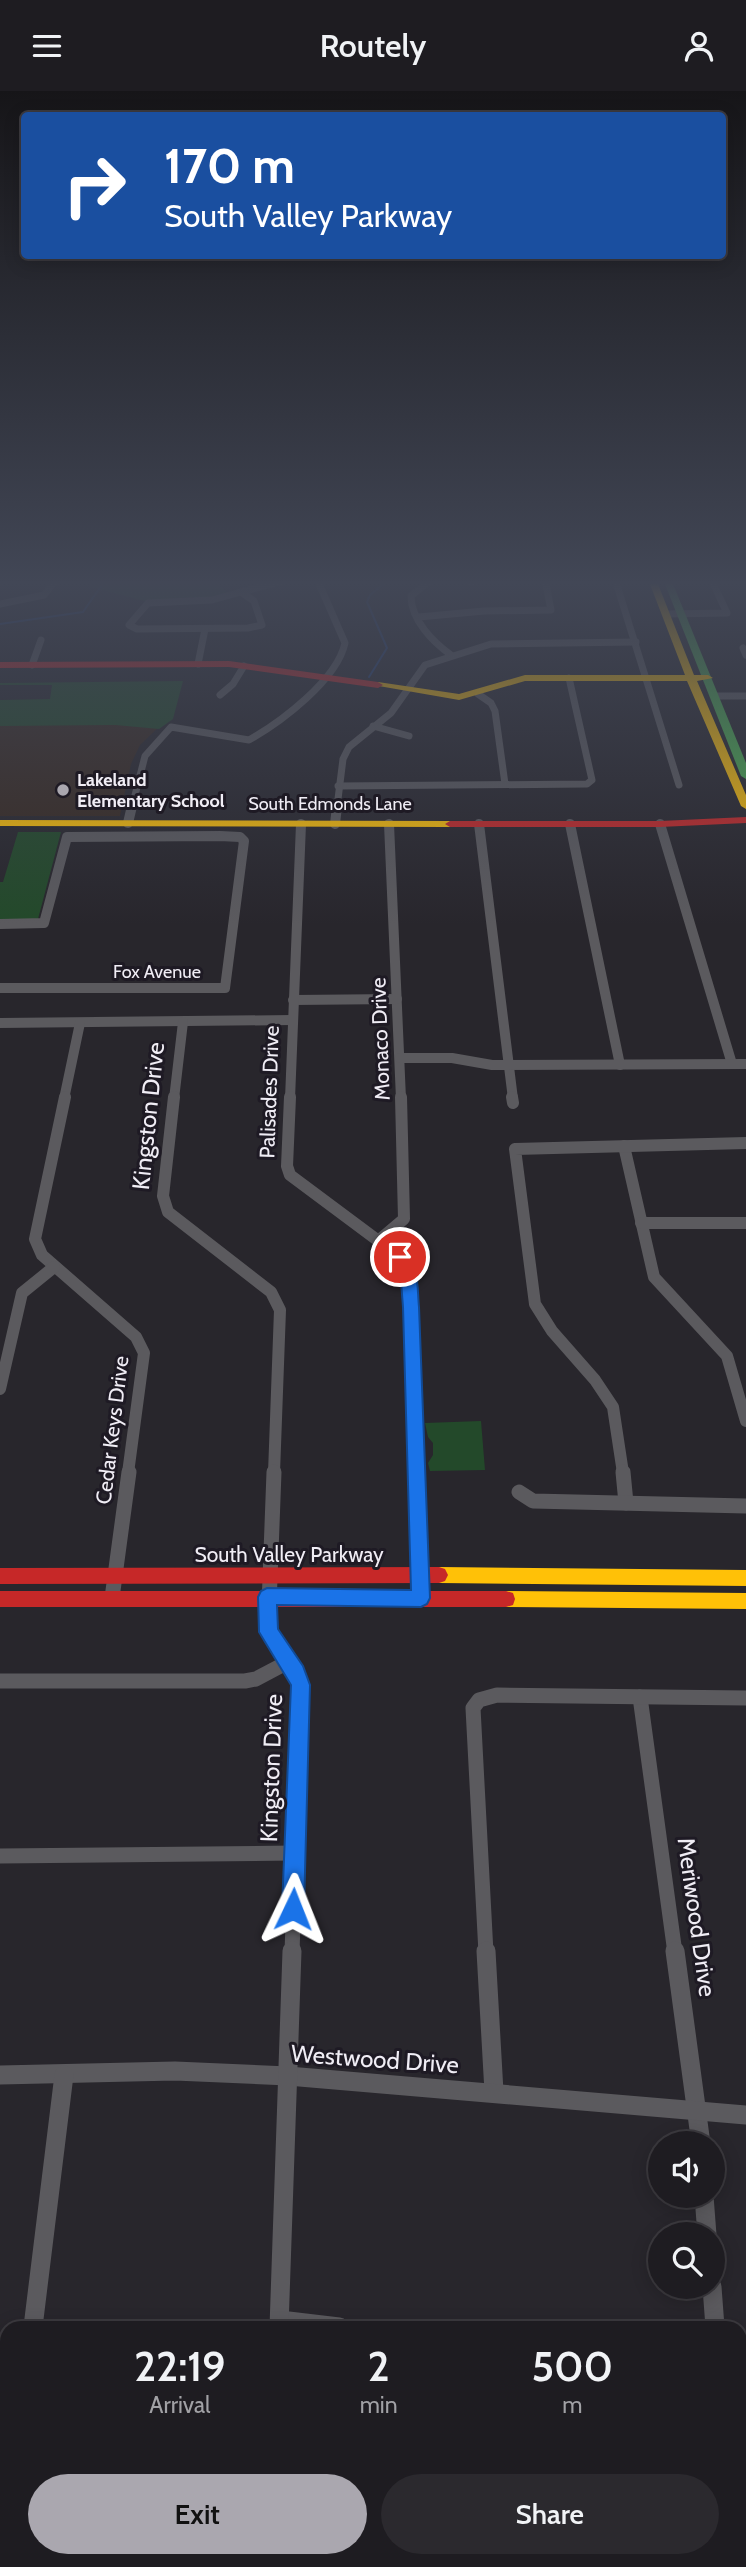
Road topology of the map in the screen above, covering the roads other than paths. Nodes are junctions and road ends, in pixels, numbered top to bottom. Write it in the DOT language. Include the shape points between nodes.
graph roads {
  1 [pos="478,694"];
  2 [pos="311,695"];
  3 [pos="403,695"];
  4 [pos="437,695"];
  5 [pos="474,695"];
  6 [pos="573,695"];
  7 [pos="651,695"];
  8 [pos="707,696"];
  9 [pos="746,696"];
  10 [pos="373,726"];
  11 [pos="409,736"];
  12 [pos="746,775"];
  13 [pos="505,785"];
  14 [pos="679,785"];
  15 [pos="338,786"];
  16 [pos="746,806"];
  17 [pos="746,820"];
  18 [pos="0,823"];
  19 [pos="128,823"];
  20 [pos="301,824"];
  21 [pos="335,824"];
  22 [pos="389,824"];
  23 [pos="480,824"];
  24 [pos="570,824"];
  25 [pos="660,824"];
  26 [pos="746,828"];
  27 [pos="94,829"];
  28 [pos="221,829"];
  29 [pos="0,924"];
  30 [pos="0,988"];
  31 [pos="397,999"];
  32 [pos="293,1000"];
  33 [pos="292,1020"];
  34 [pos="183,1022"];
  35 [pos="0,1023"];
  36 [pos="80,1023"];
  37 [pos="400,1058"];
  38 [pos="732,1064"];
  39 [pos="746,1064"];
  40 [pos="508,1065"];
  41 [pos="620,1065"];
  42 [pos="513,1103"];
  43 [pos="746,1143"];
  44 [pos="624,1146"];
  45 [pos="641,1223"];
  46 [pos="746,1223"];
  47 [pos="378,1241"];
  48 [pos="54,1267"];
  49 [pos="0,1389"];
  50 [pos="746,1421"];
  51 [pos="519,1492"];
  52 [pos="626,1503"];
  53 [pos="746,1506"];
  54 [pos="422,1575"];
  55 [pos="0,1576"];
  56 [pos="115,1576"];
  57 [pos="268,1576"];
  58 [pos="746,1578"];
  59 [pos="267,1597"];
  60 [pos="112,1598"];
  61 [pos="421,1598"];
  62 [pos="0,1599"];
  63 [pos="746,1601"];
  64 [pos="288,1662"];
  65 [pos="0,1681"];
  66 [pos="640,1697"];
  67 [pos="746,1698"];
  68 [pos="295,1853"];
  69 [pos="0,1856"];
  70 [pos="0,2075"];
  71 [pos="64,2075"];
  72 [pos="288,2076"];
  73 [pos="494,2092"];
  74 [pos="697,2111"];
  75 [pos="746,2115"];
  76 [pos="699,2131"];
  77 [pos="713,2299"];
  78 [pos="34,2321"];
  79 [pos="279,2321"];
  80 [pos="715,2321"];
  1 -- 13 [label="street" via="495,711"];
  2 -- 19 [label="street" via="249,740 171,727 145,756"];
  3 -- 10 [label="street" via="391,713"];
  4 -- 5 [label="main road"];
  6 -- 13 [label="street" via="592,780 581,785"];
  7 -- 14 [label="street"];
  8 -- 9 [label="street"];
  8 -- 12 [label="main road"];
  8 -- 16 [label="main road"];
  10 -- 11 [label="street"];
  10 -- 15 [label="street" via="349,747"];
  13 -- 15 [label="street"];
  15 -- 21 [label="street"];
  17 -- 25 [label="main road, South Edmonds Lane"];
  18 -- 27 [label="main road, South Edmonds Lane"];
  19 -- 27 [label="main road, South Edmonds Lane"];
  19 -- 28 [label="main road, South Edmonds Lane"];
  20 -- 21 [label="main road, South Edmonds Lane"];
  20 -- 28 [label="main road, South Edmonds Lane"];
  20 -- 32 [label="street, Palisades Drive"];
  21 -- 22 [label="main road, South Edmonds Lane"];
  22 -- 23 [label="main road, South Edmonds Lane"];
  22 -- 31 [label="street, Monaco Drive"];
  23 -- 24 [label="main road, South Edmonds Lane"];
  23 -- 40 [label="street"];
  24 -- 25 [label="main road, South Edmonds Lane"];
  24 -- 41 [label="street"];
  25 -- 26 [label="main road, South Edmonds Lane"];
  25 -- 38 [label="street"];
  27 -- 28 [label="street"];
  27 -- 29 [label="street" via="67,838 44,923"];
  28 -- 30 [label="street, Fox Avenue" via="244,841 225,988"];
  31 -- 32 [label="street"];
  31 -- 37 [label="street, Monaco Drive"];
  32 -- 33 [label="street, Palisades Drive"];
  33 -- 34 [label="street"];
  33 -- 47 [label="street, Palisades Drive" via="286,1148 290,1175"];
  34 -- 36 [label="street"];
  34 -- 57 [label="street, Kingston Drive" via="163,1196 168,1212 271,1292 280,1310"];
  35 -- 36 [label="street"];
  36 -- 48 [label="street, Cedar Keys Drive" via="35,1239"];
  37 -- 40 [label="street"];
  37 -- 47 [label="street, Monaco Drive" via="404,1219"];
  38 -- 39 [label="street"];
  38 -- 41 [label="street"];
  40 -- 41 [label="street"];
  40 -- 42 [label="street"];
  43 -- 44 [label="street"];
  44 -- 45 [label="street"];
  44 -- 52 [label="street" via="515,1149 535,1304 544,1323 614,1410"];
  45 -- 46 [label="street"];
  45 -- 50 [label="street" via="654,1277 727,1356"];
  47 -- 54 [label="street, Palisades Drive" via="407,1266"];
  48 -- 49 [label="street" via="22,1293"];
  48 -- 56 [label="street, Cedar Keys Drive" via="136,1337 144,1353"];
  51 -- 52 [label="street" via="533,1501"];
  52 -- 53 [label="street"];
  54 -- 57 [label="main road, South Valley Parkway"];
  54 -- 58 [label="main road, South Valley Parkway"];
  54 -- 61 [label="street, Palisades Drive"];
  55 -- 56 [label="main road, South Valley Parkway"];
  56 -- 57 [label="main road, South Valley Parkway"];
  56 -- 60 [label="street, Cedar Keys Drive"];
  57 -- 59 [label="street, Kingston Drive"];
  59 -- 60 [label="main road, South Valley Parkway"];
  59 -- 61 [label="main road, South Valley Parkway"];
  59 -- 64 [label="street, Kingston Drive" via="268,1632"];
  60 -- 62 [label="main road, South Valley Parkway"];
  61 -- 63 [label="main road, South Valley Parkway"];
  64 -- 65 [label="street" via="245,1681"];
  64 -- 68 [label="street, Kingston Drive" via="301,1685"];
  66 -- 67 [label="street"];
  66 -- 73 [label="street" via="497,1695 479,1700 472,1717"];
  66 -- 74 [label="street, Meriwood Drive"];
  68 -- 69 [label="street"];
  68 -- 72 [label="street, Kingston Drive"];
  70 -- 71 [label="street, Westwood Drive"];
  71 -- 72 [label="street, Westwood Drive" via="175,2071"];
  71 -- 78 [label="street"];
  72 -- 73 [label="street, Westwood Drive"];
  72 -- 79 [label="street, Kingston Drive"];
  73 -- 74 [label="street, Westwood Drive"];
  74 -- 75 [label="street, Westwood Drive"];
  74 -- 76 [label="street, Meriwood Drive"];
  77 -- 80 [label="street"];
}
